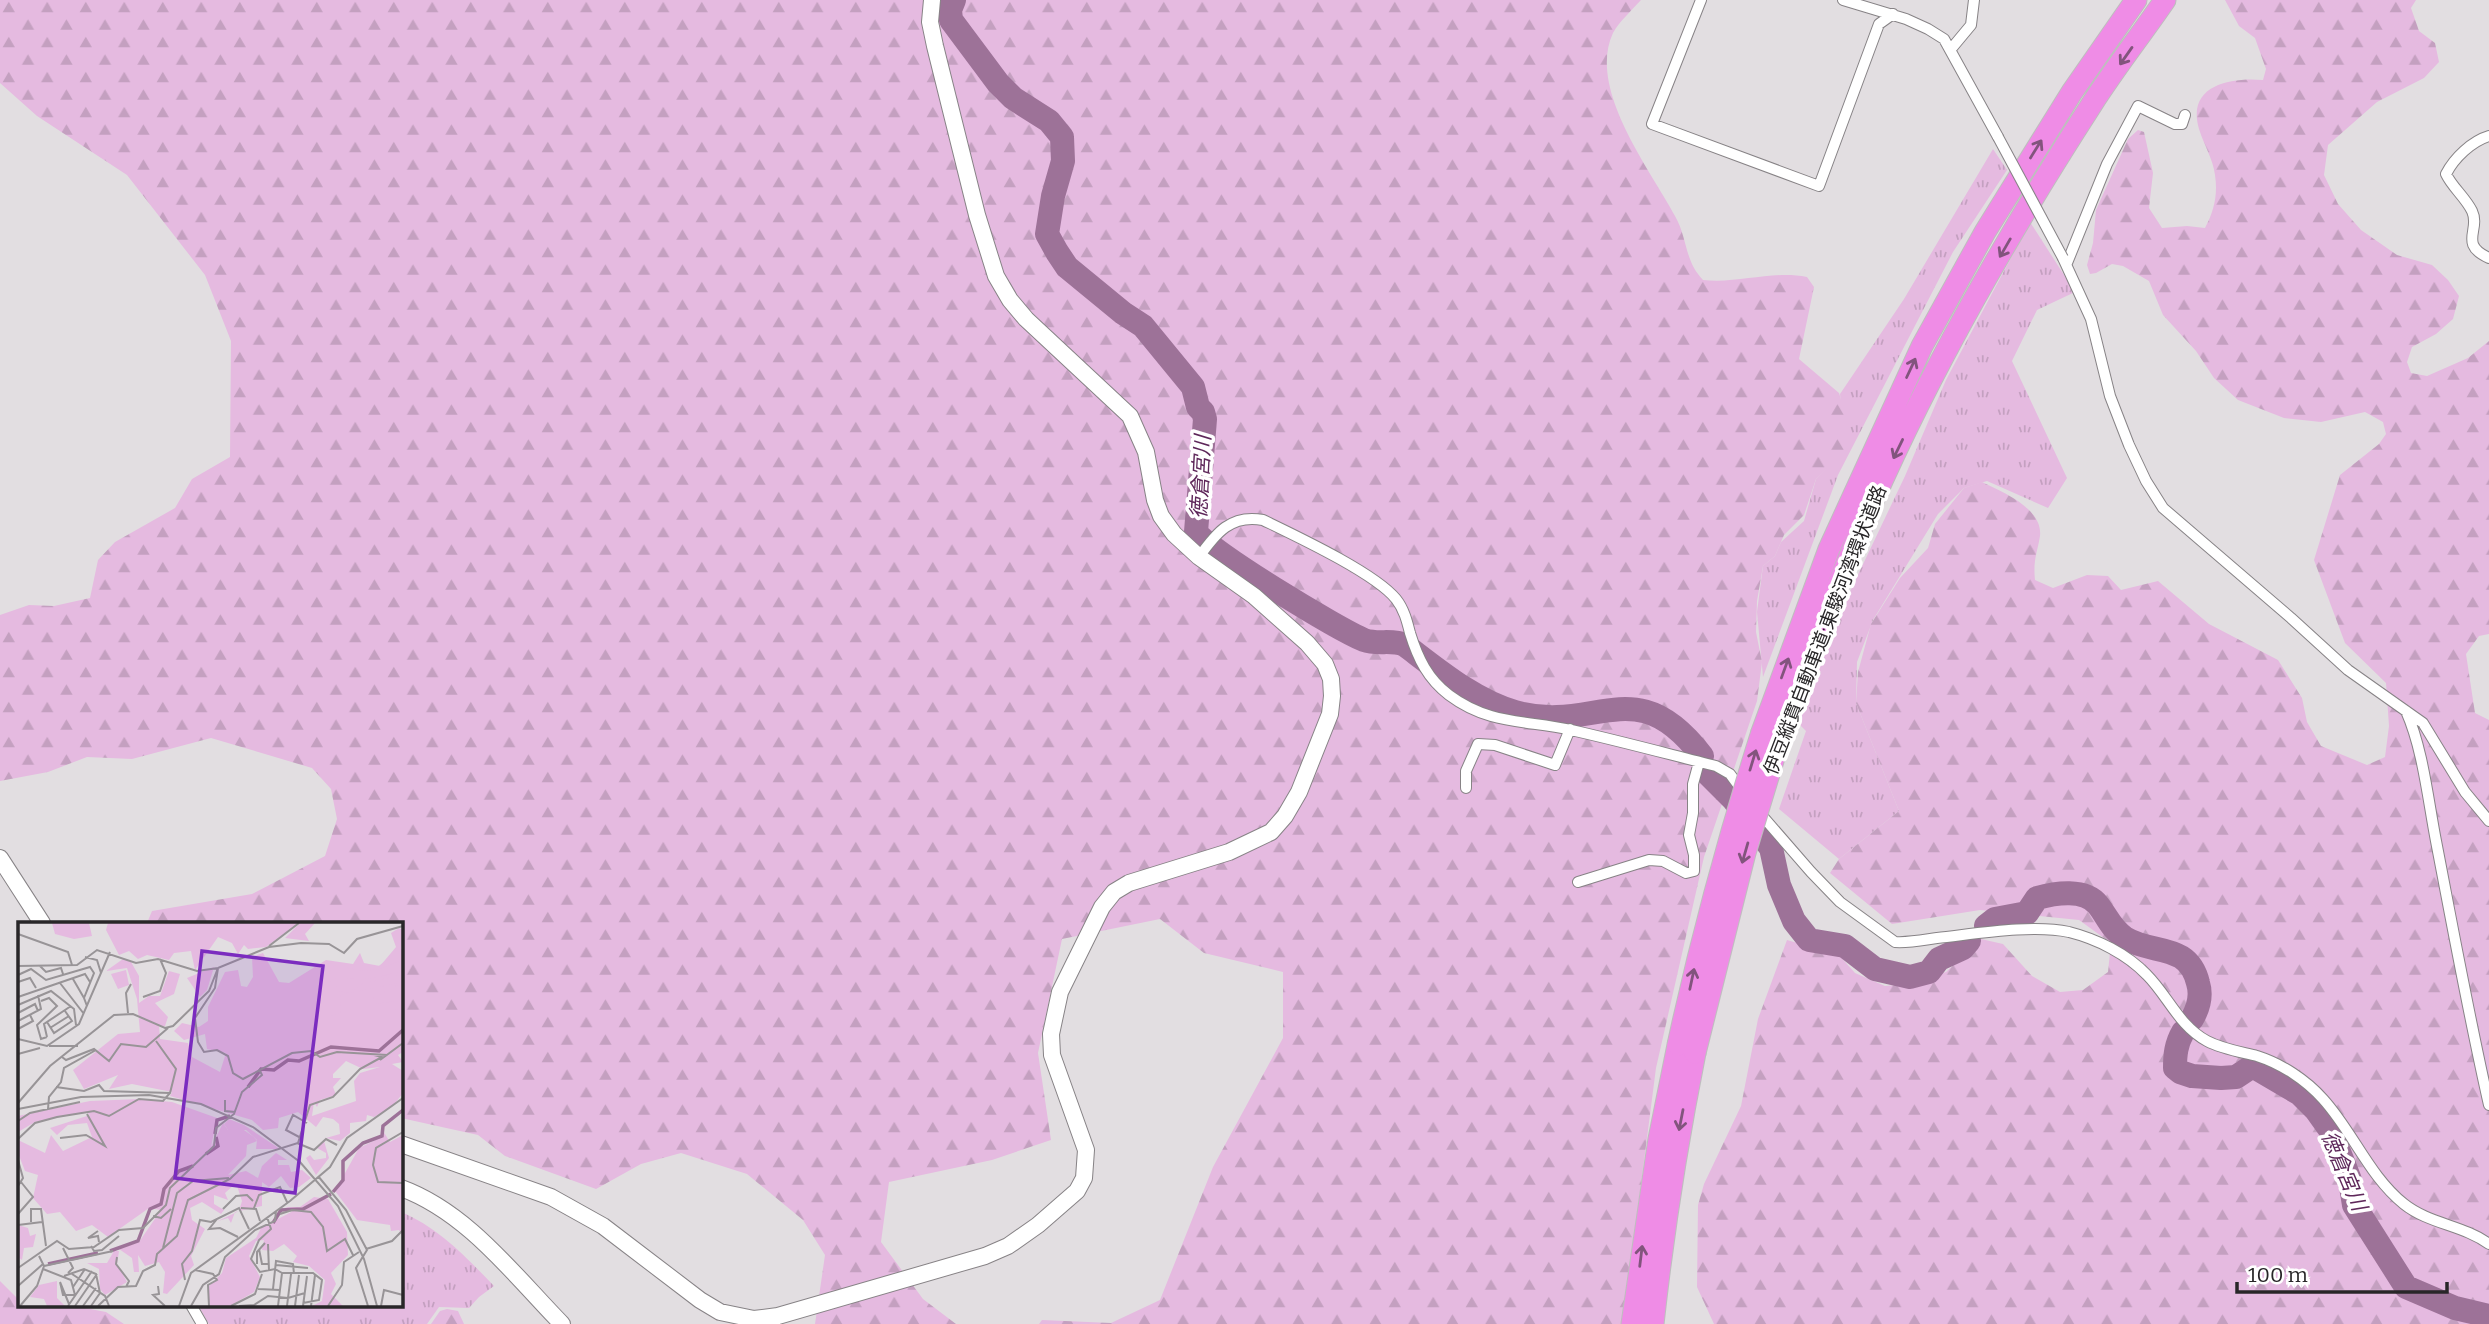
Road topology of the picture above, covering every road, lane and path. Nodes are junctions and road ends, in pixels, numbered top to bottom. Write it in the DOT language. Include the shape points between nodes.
graph roads {
  1 [pos="932,0"];
  2 [pos="1701,0"];
  3 [pos="1843,0"];
  4 [pos="1974,0"];
  5 [pos="2136,0"];
  6 [pos="2165,0"];
  7 [pos="1892,15"];
  8 [pos="1951,49"];
  9 [pos="2185,115"];
  10 [pos="2489,136"];
  11 [pos="2489,258"];
  12 [pos="2065,260"];
  13 [pos="1199,557"];
  14 [pos="2406,711"];
  15 [pos="1570,729"];
  16 [pos="1770,737"];
  17 [pos="1699,762"];
  18 [pos="1465,788"];
  19 [pos="2489,821"];
  20 [pos="0,858"];
  21 [pos="1578,883"];
  22 [pos="41,922"];
  23 [pos="1686,1049"];
  24 [pos="2489,1105"];
  25 [pos="402,1144"];
  26 [pos="402,1188"];
  27 [pos="2489,1244"];
  28 [pos="192,1306"];
  29 [pos="202,1324"];
  30 [pos="562,1324"];
  31 [pos="1632,1324"];
  32 [pos="1653,1324"];
  1 -- 13 [label="street" via="930,22 946,94 996,276 1026,319 1130,416 1146,452 1161,516"];
  2 -- 7 [label="street" via="1652,124 1819,187 1879,24"];
  3 -- 7 [label="street"];
  4 -- 8 [label="street" via="1971,25"];
  16 -- 5 [label="highway, 伊豆縦貫自動車道;東駿河湾環状道路, one-way" via="1829,549 1922,346 1985,232"];
  6 -- 16 [label="highway, 伊豆縦貫自動車道;東駿河湾環状道路, one-way" via="2093,102 1949,346 1894,456"];
  7 -- 8 [label="street" via="1928,29"];
  8 -- 12 [label="street, bridge"];
  9 -- 12 [label="street" via="2182,124 2175,124 2138,106"];
  10 -- 11 [label="street" via="2462,153 2446,174 2473,213 2471,240 2475,248"];
  12 -- 14 [label="street" via="2091,318 2110,396 2129,445 2163,508 2348,670"];
  13 -- 15 [label="street" via="1227,525 1251,518 1263,520 1387,590 1402,609 1427,674 1463,705 1515,723"];
  13 -- 25 [label="street" via="1254,596 1316,652 1331,679 1330,714 1299,792 1271,832 1228,852 1129,883 1102,907 1060,992 1051,1034 1052,1055 1086,1150 1084,1178 1077,1191 1038,1225 1008,1246 961,1264 754,1319 720,1312 700,1300 603,1226 551,1197"];
  14 -- 19 [label="street" via="2423,723 2465,792"];
  14 -- 24 [label="street"];
  15 -- 17 [label="street"];
  15 -- 18 [label="street" via="1555,765 1495,745 1478,744 1466,771"];
  16 -- 23 [label="highway, 伊豆縦貫自動車道;東駿河湾環状道路, bridge" via="1726,846 1699,951"];
  17 -- 21 [label="street" via="1689,835 1694,872 1649,860"];
  17 -- 27 [label="street" via="1730,774 1770,827 1840,902 1895,942 2009,931 2066,931 2131,960 2193,1031 2297,1075 2323,1099 2385,1186 2405,1205 2428,1218 2464,1228"];
  20 -- 22 [label="street"];
  31 -- 23 [label="highway, 伊豆縦貫自動車道;東駿河湾環状道路, one-way" via="1659,1139"];
  23 -- 32 [label="highway, 伊豆縦貫自動車道;東駿河湾環状道路, one-way"];
  26 -- 30 [label="street" via="422,1196 482,1241"];
  28 -- 29 [label="street"];
}
